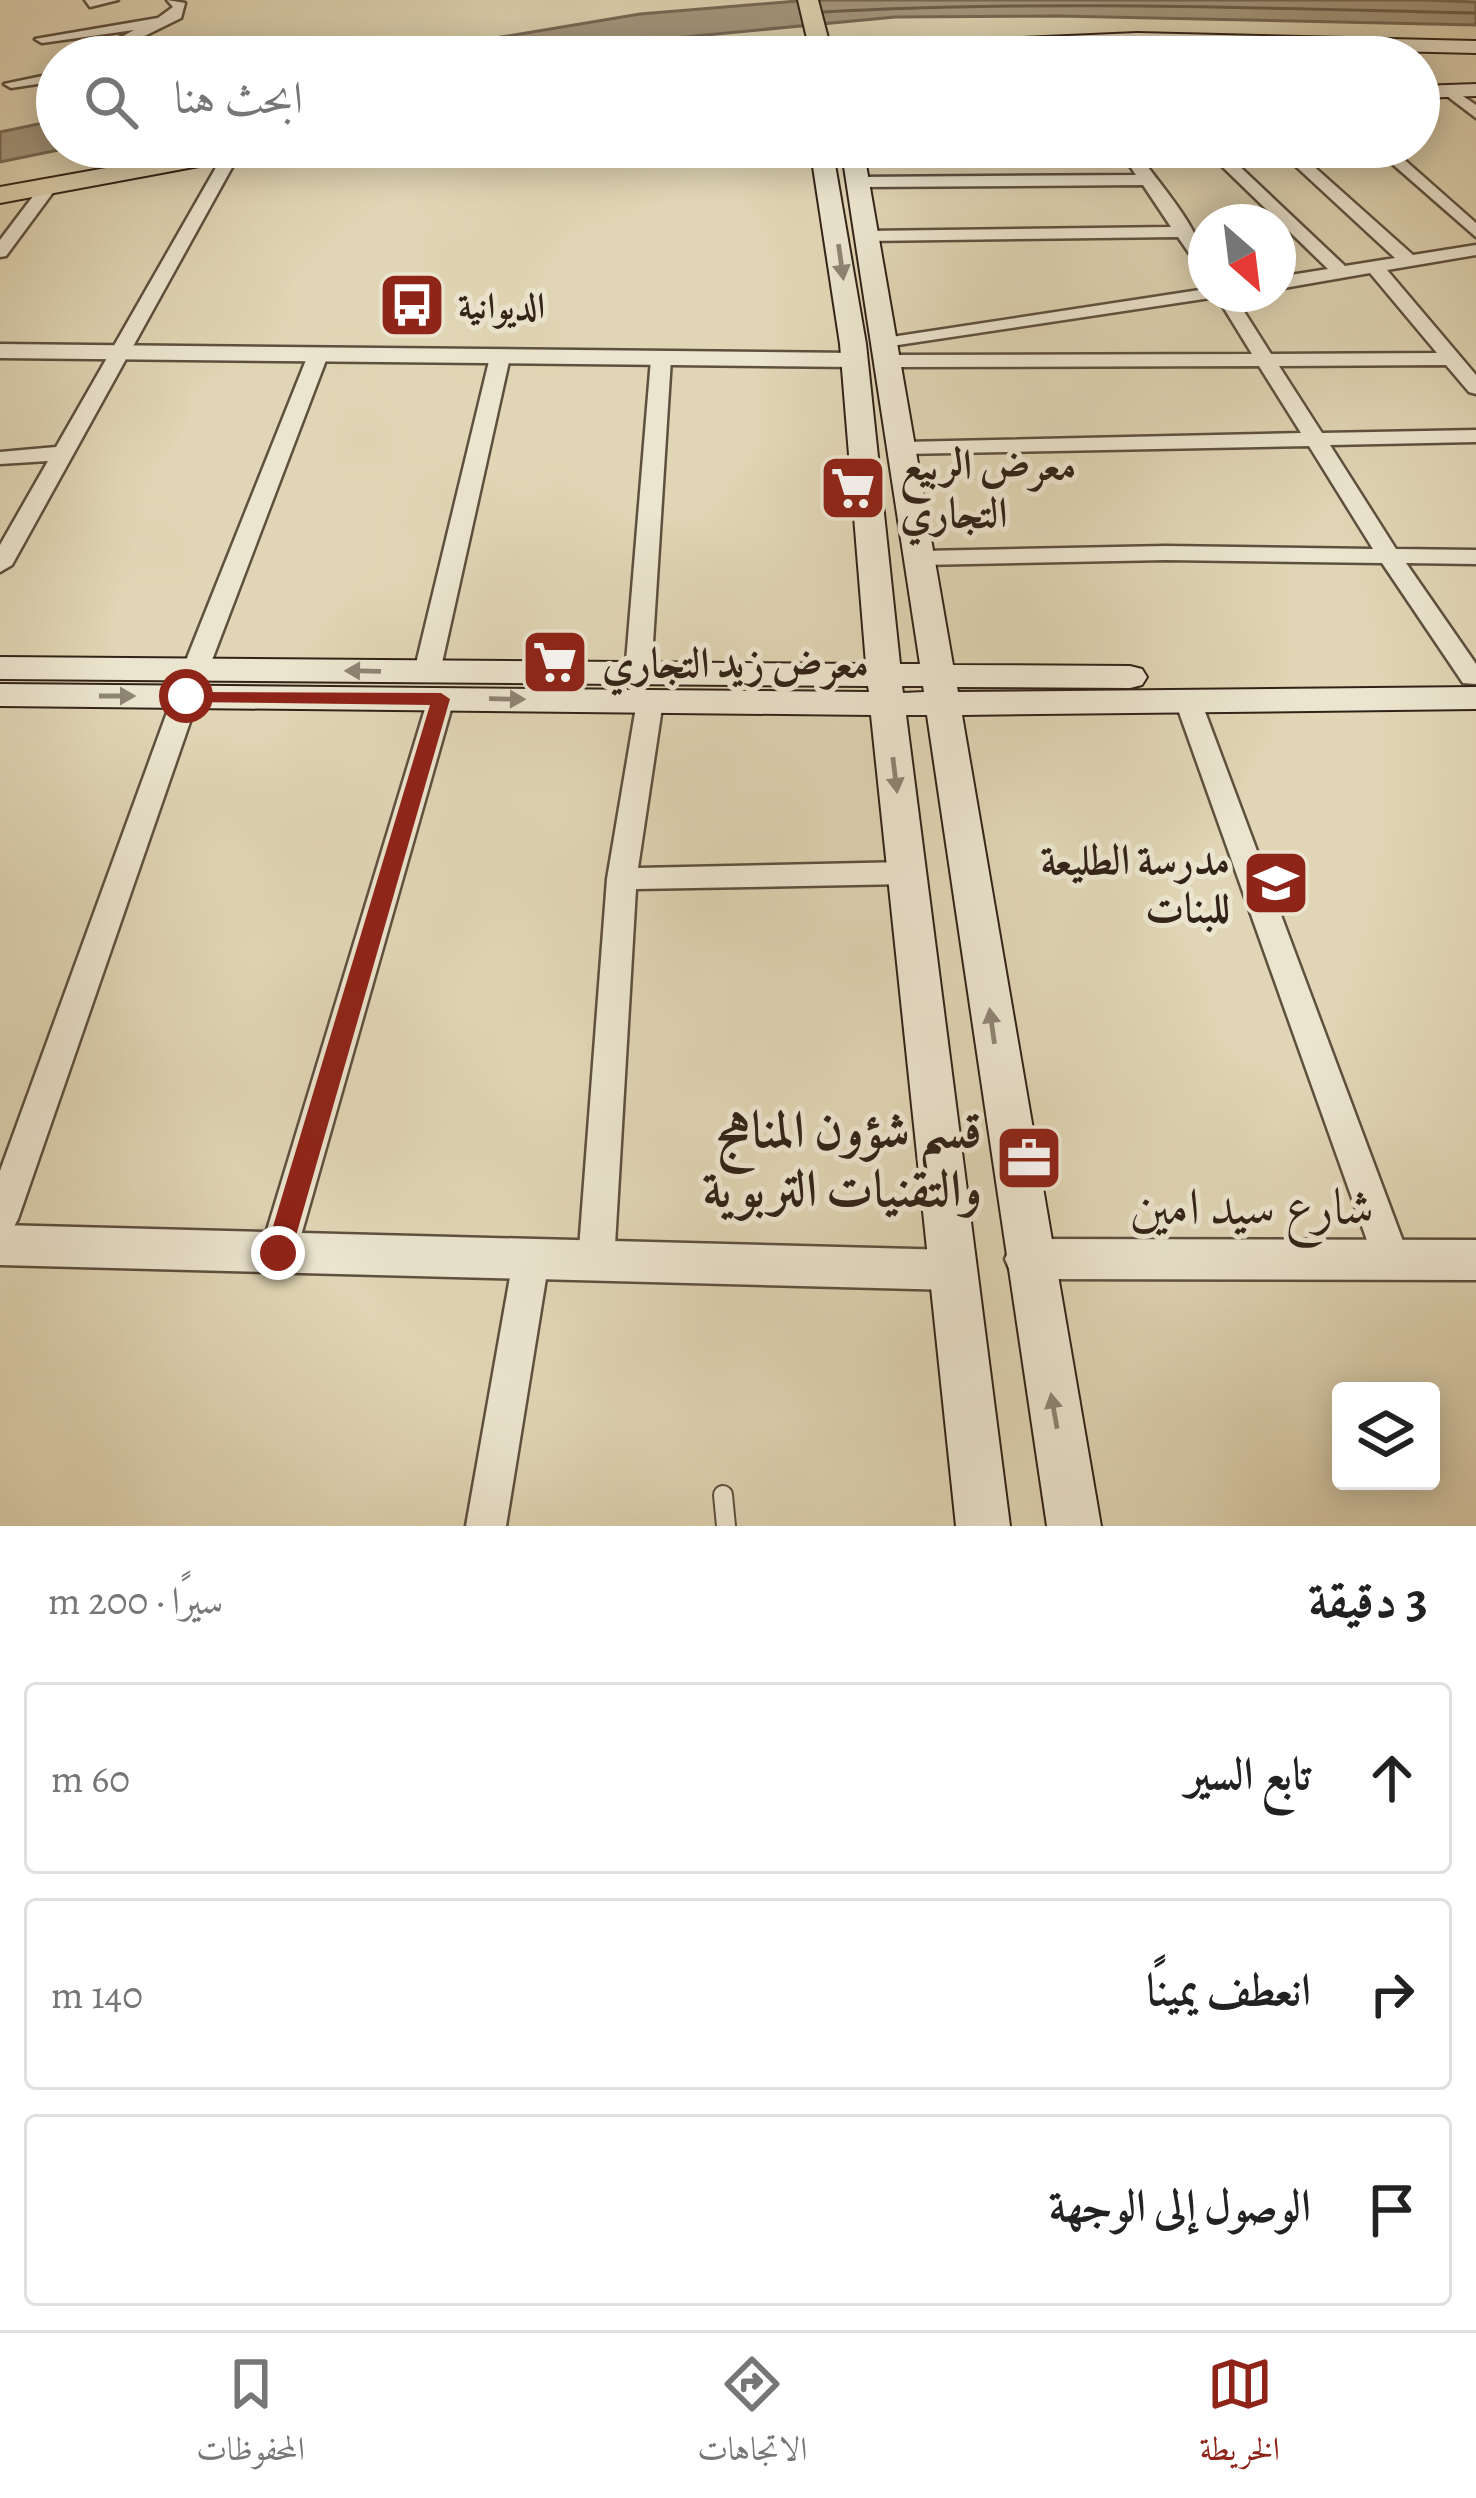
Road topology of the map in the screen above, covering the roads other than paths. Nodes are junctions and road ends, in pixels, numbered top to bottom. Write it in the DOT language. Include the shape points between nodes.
graph roads {
  1 [pos="111,0"];
  2 [pos="174,0"];
  3 [pos="808,0"];
  4 [pos="90,3"];
  5 [pos="161,22"];
  6 [pos="63,36"];
  7 [pos="130,36"];
  8 [pos="816,36"];
  9 [pos="1440,47"];
  10 [pos="1476,47"];
  11 [pos="36,80"];
  12 [pos="11,84"];
  13 [pos="1476,90"];
  14 [pos="1440,91"];
  15 [pos="1448,91"];
  16 [pos="1476,113"];
  17 [pos="115,168"];
  18 [pos="127,168"];
  19 [pos="224,168"];
  20 [pos="827,168"];
  21 [pos="856,168"];
  22 [pos="1142,168"];
  23 [pos="1232,168"];
  24 [pos="1306,168"];
  25 [pos="1404,168"];
  26 [pos="99,172"];
  27 [pos="1151,180"];
  28 [pos="858,182"];
  29 [pos="0,184"];
  30 [pos="49,187"];
  31 [pos="0,196"];
  32 [pos="1185,232"];
  33 [pos="1476,232"];
  34 [pos="867,236"];
  35 [pos="1188,237"];
  36 [pos="1476,250"];
  37 [pos="0,251"];
  38 [pos="1409,260"];
  39 [pos="1375,267"];
  40 [pos="1341,272"];
  41 [pos="1296,280"];
  42 [pos="1188,298"];
  43 [pos="1235,312"];
  44 [pos="0,351"];
  45 [pos="121,353"];
  46 [pos="318,355"];
  47 [pos="876,355"];
  48 [pos="500,357"];
  49 [pos="661,359"];
  50 [pos="1265,359"];
  51 [pos="1451,359"];
  52 [pos="1476,388"];
  53 [pos="1476,436"];
  54 [pos="1317,442"];
  55 [pos="903,448"];
  56 [pos="64,453"];
  57 [pos="0,458"];
  58 [pos="1389,556"];
  59 [pos="1476,557"];
  60 [pos="922,558"];
  61 [pos="0,565"];
  62 [pos="0,668"];
  63 [pos="191,682"];
  64 [pos="1475,684"];
  65 [pos="434,685"];
  66 [pos="644,688"];
  67 [pos="885,691"];
  68 [pos="943,691"];
  69 [pos="0,695"];
  70 [pos="1188,701"];
  71 [pos="907,873"];
  72 [pos="622,879"];
  73 [pos="0,1219"];
  74 [pos="0,1245"];
  75 [pos="278,1253"];
  76 [pos="1027,1259"];
  77 [pos="1392,1260"];
  78 [pos="1476,1260"];
  79 [pos="531,1261"];
  80 [pos="596,1262"];
  81 [pos="953,1270"];
  82 [pos="723,1495"];
  83 [pos="486,1526"];
  84 [pos="726,1526"];
  85 [pos="983,1526"];
  86 [pos="1074,1526"];
  1 -- 4 [label="street"];
  2 -- 5 [label="street" via="176,15"];
  3 -- 8 [label="main road"];
  5 -- 6 [label="street"];
  5 -- 7 [label="street"];
  9 -- 10 [label="main road"];
  11 -- 12 [label="street"];
  13 -- 15 [label="main road"];
  14 -- 15 [label="main road"];
  15 -- 16 [label="street"];
  17 -- 26 [label="main road"];
  18 -- 26 [label="main road"];
  19 -- 45 [label="street"];
  20 -- 47 [label="main road, one-way"];
  21 -- 28 [label="main road"];
  22 -- 27 [label="street"];
  23 -- 40 [label="street"];
  24 -- 38 [label="street"];
  25 -- 33 [label="street"];
  26 -- 29 [label="main road"];
  26 -- 30 [label="main road"];
  27 -- 28 [label="street"];
  27 -- 32 [label="street"];
  28 -- 34 [label="main road"];
  30 -- 31 [label="main road"];
  30 -- 37 [label="street"];
  32 -- 34 [label="street"];
  32 -- 35 [label="street"];
  34 -- 47 [label="main road"];
  36 -- 38 [label="street"];
  38 -- 39 [label="street"];
  39 -- 40 [label="street"];
  39 -- 51 [label="street"];
  40 -- 41 [label="street"];
  42 -- 47 [label="street"];
  43 -- 50 [label="street"];
  44 -- 45 [label="street"];
  45 -- 46 [label="street"];
  45 -- 56 [label="street"];
  46 -- 48 [label="street"];
  46 -- 63 [label="street"];
  47 -- 49 [label="street"];
  47 -- 50 [label="street"];
  47 -- 55 [label="main road"];
  47 -- 67 [label="main road"];
  48 -- 49 [label="street"];
  48 -- 65 [label="street"];
  49 -- 66 [label="street"];
  50 -- 51 [label="street"];
  50 -- 54 [label="street"];
  51 -- 52 [label="street"];
  53 -- 54 [label="street"];
  54 -- 55 [label="street"];
  54 -- 58 [label="street"];
  55 -- 60 [label="main road"];
  56 -- 57 [label="street"];
  56 -- 61 [label="street"];
  58 -- 59 [label="street"];
  58 -- 60 [label="street"];
  58 -- 64 [label="street"];
  60 -- 68 [label="main road"];
  62 -- 63 [label="main road"];
  63 -- 65 [label="main road"];
  69 -- 63 [label="main road, one-way"];
  63 -- 73 [label="street"];
  64 -- 68 [label="main road"];
  64 -- 70 [label="main road"];
  65 -- 66 [label="main road"];
  65 -- 75 [label="street"];
  66 -- 67 [label="main road"];
  66 -- 72 [label="street"];
  67 -- 68 [label="main road"];
  67 -- 71 [label="main road, one-way"];
  68 -- 70 [label="main road"];
  76 -- 68 [label="main road, one-way"];
  70 -- 77 [label="street"];
  71 -- 72 [label="street"];
  71 -- 81 [label="main road"];
  72 -- 80 [label="street"];
  74 -- 75 [label="street"];
  75 -- 79 [label="street"];
  76 -- 77 [label="street, شارع سيد امين"];
  86 -- 76 [label="main road, one-way"];
  77 -- 78 [label="street, شارع سيد امين"];
  79 -- 80 [label="street"];
  79 -- 83 [label="street"];
  80 -- 81 [label="street"];
  81 -- 85 [label="main road"];
  82 -- 84 [label="lane"];
}
